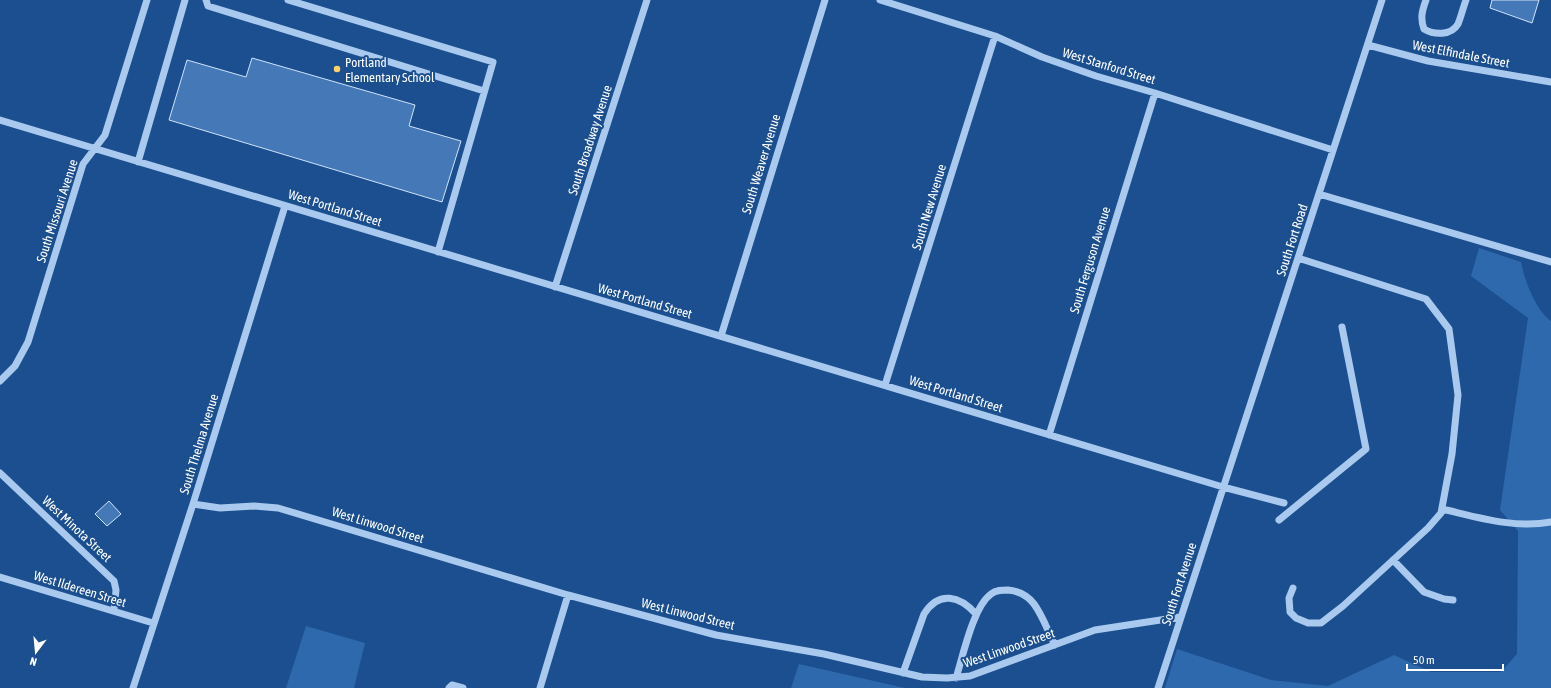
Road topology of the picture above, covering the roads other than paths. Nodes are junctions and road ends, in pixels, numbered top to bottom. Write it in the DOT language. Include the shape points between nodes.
graph roads {
  1 [pos="148,0"];
  2 [pos="185,0"];
  3 [pos="206,0"];
  4 [pos="288,0"];
  5 [pos="648,0"];
  6 [pos="825,0"];
  7 [pos="880,0"];
  8 [pos="1382,0"];
  9 [pos="1426,0"];
  10 [pos="1466,0"];
  11 [pos="892,2"];
  12 [pos="995,36"];
  13 [pos="1368,45"];
  14 [pos="1551,82"];
  15 [pos="484,91"];
  16 [pos="1155,93"];
  17 [pos="0,120"];
  18 [pos="95,149"];
  19 [pos="1333,150"];
  20 [pos="138,162"];
  21 [pos="1319,194"];
  22 [pos="285,206"];
  23 [pos="438,252"];
  24 [pos="1298,258"];
  25 [pos="1551,262"];
  26 [pos="555,288"];
  27 [pos="1342,327"];
  28 [pos="721,336"];
  29 [pos="0,381"];
  30 [pos="885,385"];
  31 [pos="1048,434"];
  32 [pos="0,473"];
  33 [pos="1223,487"];
  34 [pos="193,504"];
  35 [pos="1284,504"];
  36 [pos="1442,509"];
  37 [pos="1279,520"];
  38 [pos="1551,522"];
  39 [pos="1393,560"];
  40 [pos="0,577"];
  41 [pos="1292,588"];
  42 [pos="568,595"];
  43 [pos="1453,600"];
  44 [pos="114,611"];
  45 [pos="976,614"];
  46 [pos="1180,617"];
  47 [pos="153,623"];
  48 [pos="1055,645"];
  49 [pos="903,673"];
  50 [pos="956,678"];
  51 [pos="133,688"];
  52 [pos="450,688"];
  53 [pos="463,688"];
  54 [pos="540,688"];
  55 [pos="1158,688"];
  1 -- 18 [label="street, South Missouri Avenue" via="105,135"];
  2 -- 20 [label="street"];
  3 -- 15 [label="street" via="208,6"];
  4 -- 15 [label="street" via="493,62"];
  5 -- 26 [label="street, South Broadway Avenue"];
  6 -- 28 [label="street, South Weaver Avenue"];
  7 -- 11 [label="street, West Stanford Street"];
  8 -- 13 [label="street, South Fort Road"];
  9 -- 10 [label="street" via="1421,21 1424,29 1437,34 1452,30 1457,25"];
  11 -- 12 [label="street, West Stanford Street"];
  12 -- 16 [label="street, West Stanford Street" via="1042,57"];
  12 -- 30 [label="street, South New Avenue"];
  13 -- 14 [label="street, West Elfindale Street" via="1428,61"];
  13 -- 19 [label="street, South Fort Road"];
  15 -- 23 [label="street"];
  16 -- 19 [label="street, West Stanford Street"];
  16 -- 31 [label="street, South Ferguson Avenue"];
  17 -- 18 [label="street, West Portland Street"];
  18 -- 20 [label="street, West Portland Street"];
  18 -- 29 [label="street, South Missouri Avenue" via="83,164 28,342 15,366"];
  19 -- 21 [label="street, South Fort Road"];
  20 -- 22 [label="street, West Portland Street"];
  21 -- 24 [label="street, South Fort Road"];
  21 -- 25 [label="street"];
  22 -- 23 [label="street, West Portland Street"];
  22 -- 34 [label="street, South Thelma Avenue"];
  23 -- 26 [label="street, West Portland Street"];
  24 -- 33 [label="street, South Fort Road"];
  24 -- 36 [label="street" via="1426,299 1449,329 1458,395 1452,454"];
  26 -- 28 [label="street, West Portland Street"];
  27 -- 37 [label="street" via="1366,449"];
  28 -- 30 [label="street, West Portland Street"];
  30 -- 31 [label="street, West Portland Street"];
  31 -- 33 [label="street, West Portland Street"];
  32 -- 44 [label="street, West Minota Street" via="114,581"];
  33 -- 35 [label="street, West Portland Street"];
  33 -- 46 [label="street, South Fort Avenue"];
  34 -- 42 [label="street, West Linwood Street" via="220,508 278,508"];
  34 -- 47 [label="street, South Thelma Avenue"];
  36 -- 38 [label="street" via="1488,520 1538,525"];
  36 -- 39 [label="street" via="1428,528"];
  39 -- 41 [label="street" via="1346,604 1321,623 1296,618 1290,612 1289,598"];
  39 -- 43 [label="street" via="1424,592"];
  40 -- 44 [label="street, West Ildereen Street"];
  42 -- 49 [label="street, West Linwood Street" via="716,635 824,654"];
  42 -- 54 [label="street"];
  44 -- 47 [label="street, West Ildereen Street"];
  45 -- 48 [label="street" via="991,593 1000,590 1015,591 1028,597 1036,606"];
  45 -- 49 [label="street" via="964,602 952,598 946,598 928,608"];
  45 -- 50 [label="street"];
  46 -- 48 [label="street, West Linwood Street" via="1095,630"];
  46 -- 55 [label="street, South Fort Avenue"];
  47 -- 51 [label="street, South Thelma Avenue"];
  48 -- 50 [label="street, West Linwood Street" via="970,676"];
  49 -- 50 [label="street, West Linwood Street" via="922,677"];
  52 -- 53 [label="street" via="452,685"];
}
